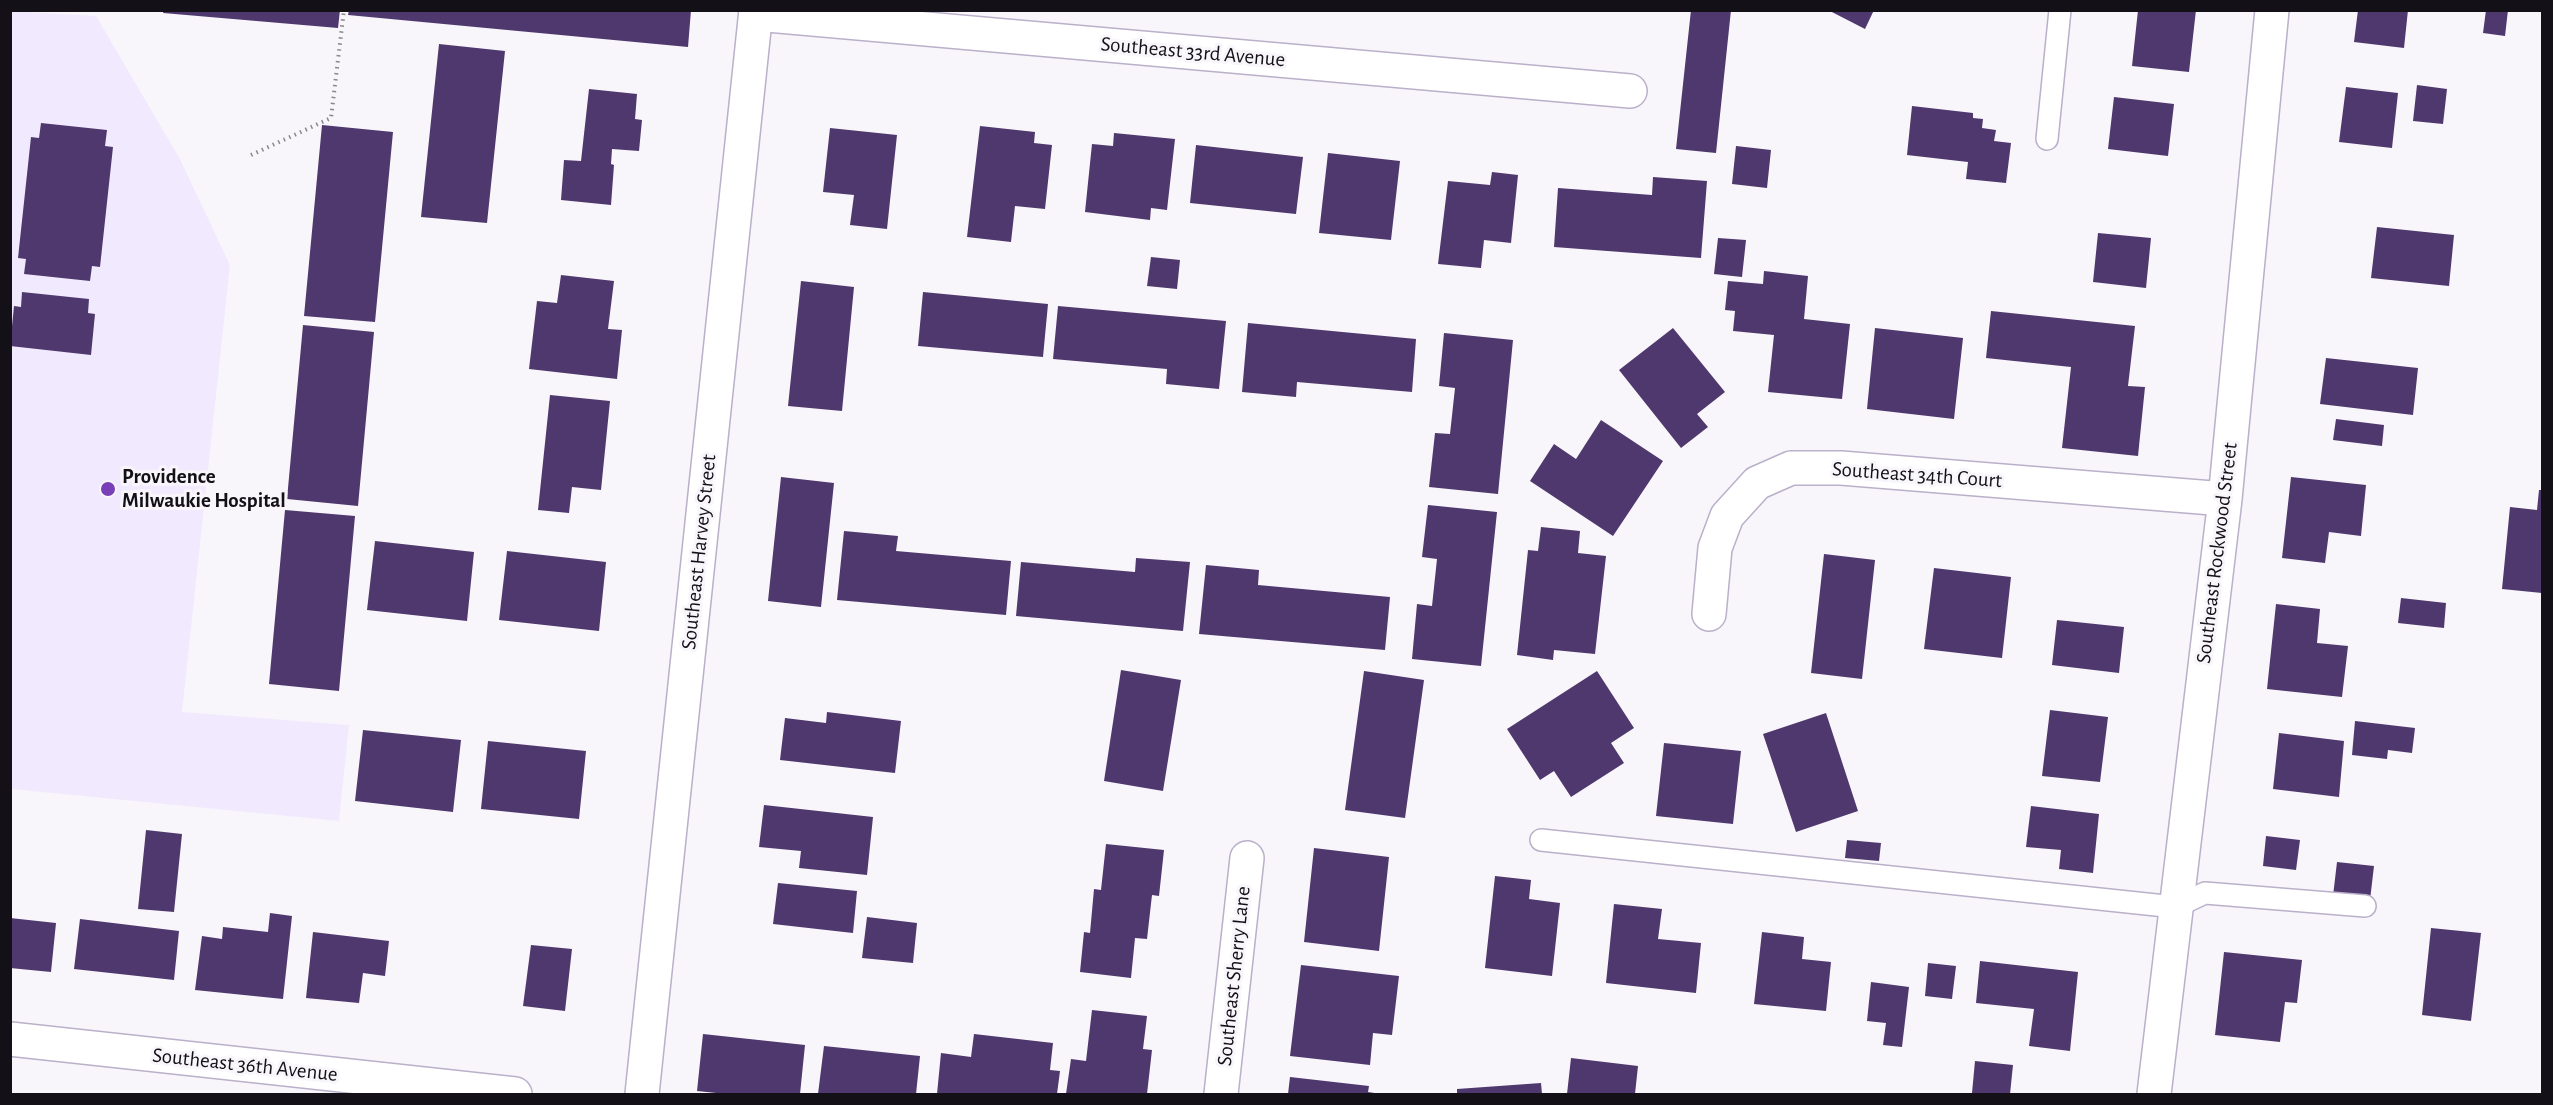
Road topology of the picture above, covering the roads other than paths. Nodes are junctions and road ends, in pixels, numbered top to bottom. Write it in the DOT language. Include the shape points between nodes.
graph roads {
  1 [pos="2060,10"];
  2 [pos="2272,10"];
  3 [pos="756,12"];
  4 [pos="1630,91"];
  5 [pos="2047,139"];
  6 [pos="2225,499"];
  7 [pos="1709,614"];
  8 [pos="1541,840"];
  9 [pos="1247,858"];
  10 [pos="2365,906"];
  11 [pos="2175,907"];
  12 [pos="10,1039"];
  13 [pos="515,1095"];
  14 [pos="642,1095"];
  15 [pos="1221,1095"];
  16 [pos="2154,1095"];
  1 -- 5 [label="lane"];
  2 -- 6 [label="street, Southeast Rockwood Street"];
  3 -- 4 [label="street, Southeast 33rd Avenue"];
  3 -- 14 [label="street, Southeast Harvey Street"];
  6 -- 7 [label="street, Southeast 34th Court" via="1841,468 1791,468 1757,483 1727,516 1715,548"];
  6 -- 11 [label="street, Southeast Rockwood Street"];
  8 -- 11 [label="lane"];
  9 -- 15 [label="street, Southeast Sherry Lane"];
  10 -- 11 [label="lane" via="2205,893"];
  11 -- 16 [label="street, Southeast Rockwood Street"];
  12 -- 13 [label="street, Southeast 36th Avenue"];
}
